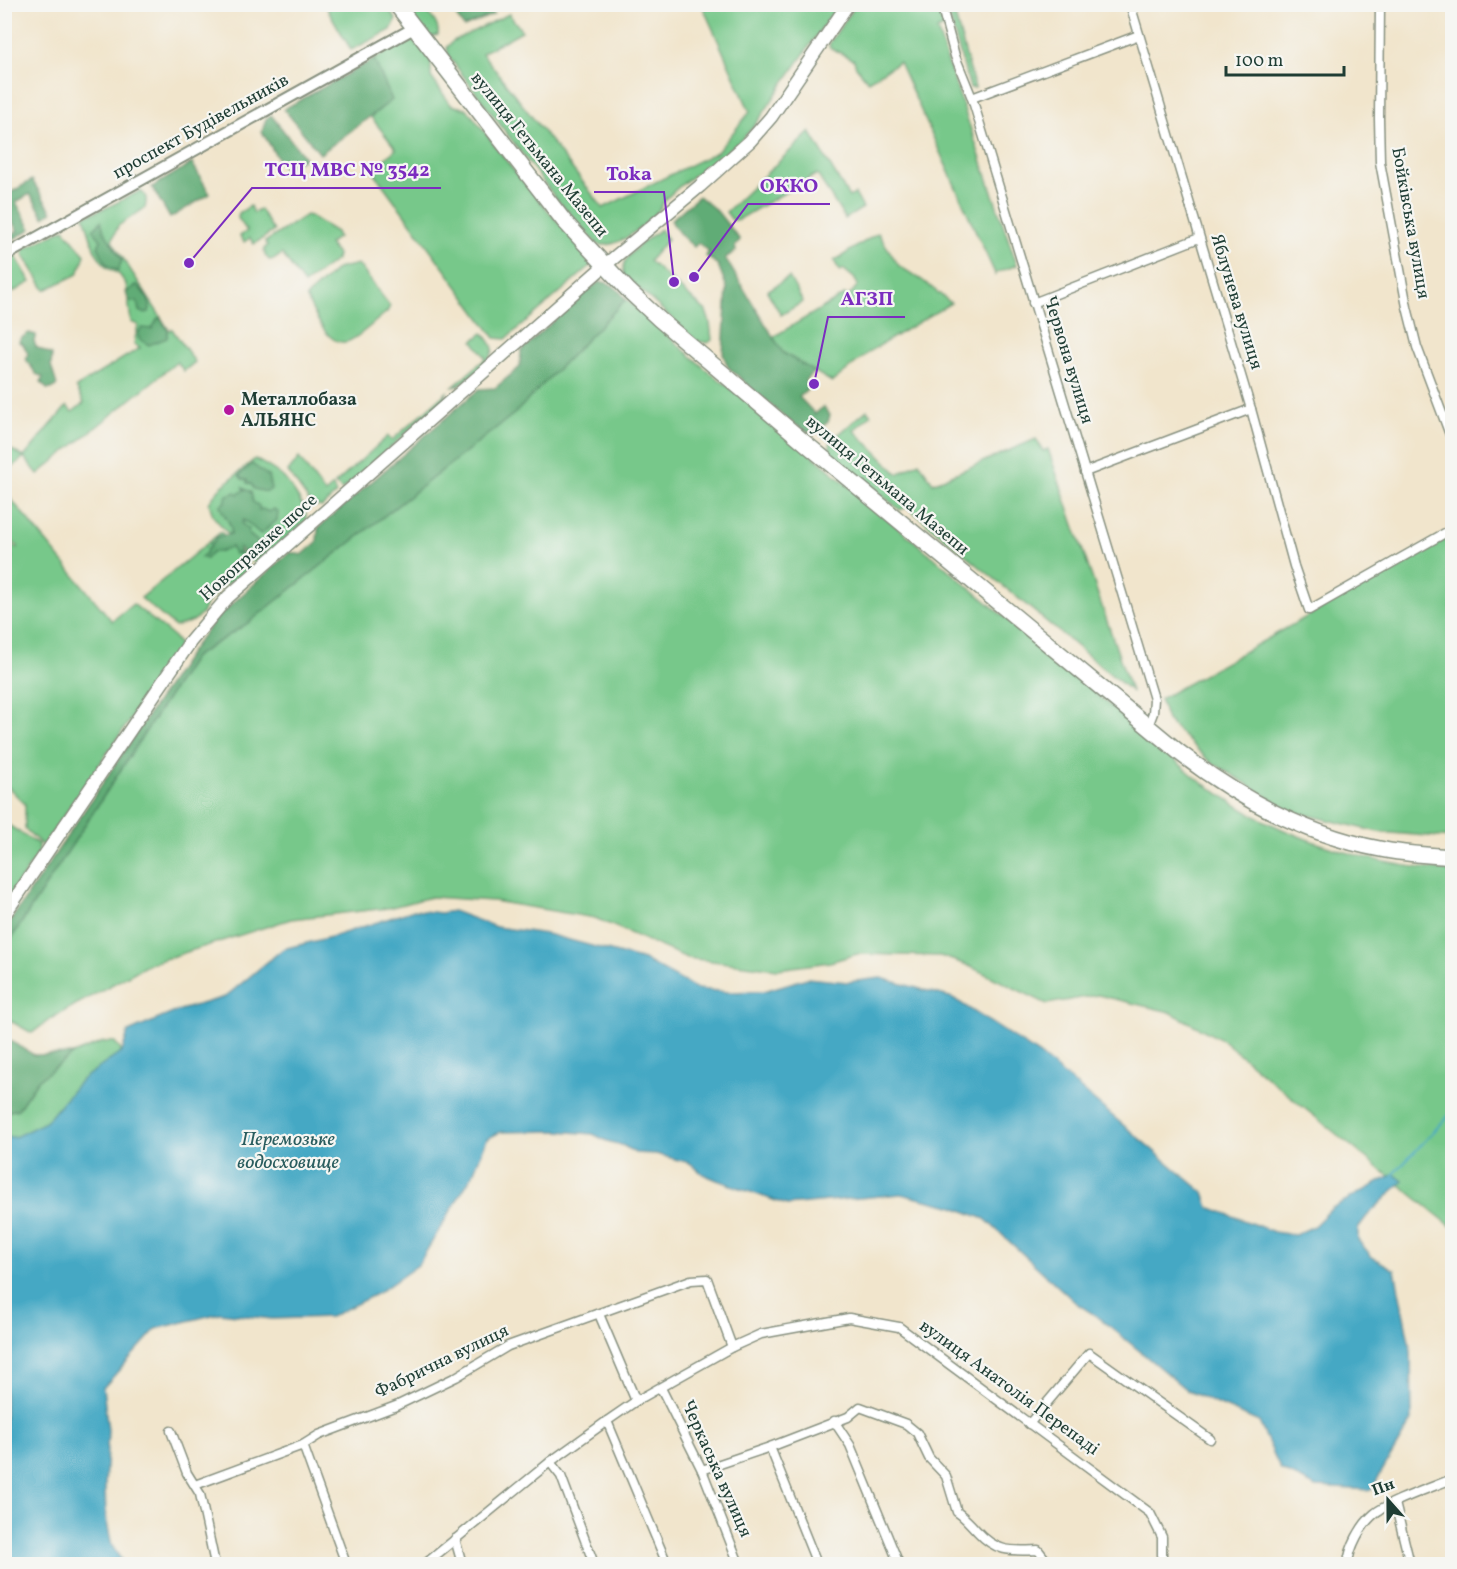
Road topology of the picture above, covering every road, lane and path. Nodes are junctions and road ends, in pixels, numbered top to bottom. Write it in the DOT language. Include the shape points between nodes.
graph roads {
  1 [pos="396,4"];
  2 [pos="848,4"];
  3 [pos="941,4"];
  4 [pos="1130,4"];
  5 [pos="1380,4"];
  6 [pos="414,28"];
  7 [pos="1139,35"];
  8 [pos="972,98"];
  9 [pos="1199,238"];
  10 [pos="4,256"];
  11 [pos="604,266"];
  12 [pos="1033,303"];
  13 [pos="1251,409"];
  14 [pos="1452,440"];
  15 [pos="1085,471"];
  16 [pos="1452,529"];
  17 [pos="1148,726"];
  18 [pos="1452,857"];
  19 [pos="4,915"];
  20 [pos="599,1314"];
  21 [pos="732,1347"];
  22 [pos="661,1388"];
  23 [pos="636,1401"];
  24 [pos="607,1421"];
  25 [pos="834,1421"];
  26 [pos="1029,1424"];
  27 [pos="171,1431"];
  28 [pos="1210,1439"];
  29 [pos="303,1445"];
  30 [pos="770,1448"];
  31 [pos="550,1462"];
  32 [pos="702,1470"];
  33 [pos="1452,1479"];
  34 [pos="195,1485"];
  35 [pos="1395,1503"];
  36 [pos="454,1539"];
  37 [pos="215,1564"];
  38 [pos="346,1564"];
  39 [pos="425,1564"];
  40 [pos="462,1564"];
  41 [pos="594,1564"];
  42 [pos="667,1564"];
  43 [pos="739,1564"];
  44 [pos="817,1564"];
  45 [pos="899,1564"];
  46 [pos="1049,1564"];
  47 [pos="1162,1564"];
  48 [pos="1348,1564"];
  49 [pos="1410,1564"];
  1 -- 6 [label="highway, вулиця Гетьмана Мазепи"];
  2 -- 11 [label="main road, Новопразьке шосе" via="771,117 750,141"];
  3 -- 8 [label="street, Червона вулиця"];
  4 -- 7 [label="street, Яблунева вулиця"];
  5 -- 14 [label="street, Бойківська вулиця" via="1380,162 1417,347"];
  6 -- 10 [label="street, проспект Будівельників"];
  6 -- 11 [label="highway, вулиця Гетьмана Мазепи" via="552,206"];
  7 -- 8 [label="street"];
  7 -- 9 [label="street, Яблунева вулиця"];
  8 -- 12 [label="street, Червона вулиця"];
  9 -- 12 [label="street"];
  9 -- 13 [label="street, Яблунева вулиця"];
  11 -- 17 [label="highway, вулиця Гетьмана Мазепи" via="659,319 776,418"];
  11 -- 19 [label="main road, Новопразьке шосе" via="228,597 178,658"];
  12 -- 15 [label="street, Червона вулиця"];
  13 -- 15 [label="street"];
  13 -- 16 [label="street, Яблунева вулиця" via="1309,610"];
  15 -- 17 [label="street, Червона вулиця" via="1154,699"];
  17 -- 18 [label="highway, вулиця Гетьмана Мазепи" via="1218,781 1286,820 1361,845"];
  20 -- 21 [label="street, Фабрична вулиця" via="691,1280 706,1279"];
  20 -- 23 [label="street"];
  20 -- 29 [label="street, Фабрична вулиця" via="508,1346 396,1406 319,1435"];
  21 -- 22 [label="street, вулиця Анатолія Перепаді"];
  21 -- 26 [label="street, вулиця Анатолія Перепаді" via="761,1334 849,1318 899,1328"];
  22 -- 23 [label="street, вулиця Анатолія Перепаді"];
  22 -- 32 [label="street, Черкаська вулиця"];
  23 -- 24 [label="street, вулиця Анатолія Перепаді"];
  24 -- 31 [label="street, вулиця Анатолія Перепаді"];
  24 -- 42 [label="street"];
  25 -- 30 [label="street"];
  25 -- 45 [label="street" via="850,1444"];
  25 -- 46 [label="street" via="848,1417 860,1407 906,1424 917,1433 929,1458 946,1476 957,1512 977,1532 995,1547 1038,1550"];
  26 -- 28 [label="street" via="1089,1353"];
  26 -- 47 [label="street, вулиця Анатолія Перепаді" via="1150,1513 1161,1537"];
  27 -- 34 [label="street"];
  29 -- 34 [label="street, Фабрична вулиця"];
  29 -- 38 [label="street"];
  30 -- 32 [label="street"];
  30 -- 44 [label="street"];
  31 -- 36 [label="street, вулиця Анатолія Перепаді"];
  31 -- 41 [label="street" via="561,1476"];
  32 -- 43 [label="street, Черкаська вулиця"];
  33 -- 35 [label="street"];
  34 -- 37 [label="street"];
  35 -- 48 [label="street" via="1374,1513 1361,1529"];
  35 -- 49 [label="street"];
  36 -- 39 [label="street, вулиця Анатолія Перепаді"];
  36 -- 40 [label="street"];
}
